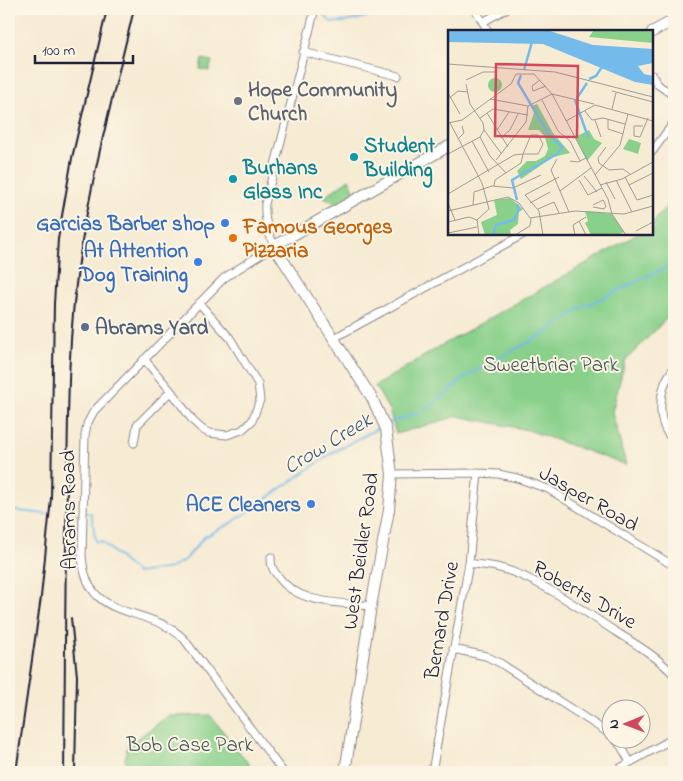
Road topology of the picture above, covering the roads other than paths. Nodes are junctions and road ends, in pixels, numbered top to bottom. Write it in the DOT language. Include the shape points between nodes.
graph roads {
  1 [pos="315,9"];
  2 [pos="475,9"];
  3 [pos="506,9"];
  4 [pos="674,20"];
  5 [pos="483,22"];
  6 [pos="487,30"];
  7 [pos="653,31"];
  8 [pos="304,52"];
  9 [pos="398,76"];
  10 [pos="653,76"];
  11 [pos="674,96"];
  12 [pos="674,122"];
  13 [pos="448,147"];
  14 [pos="653,151"];
  15 [pos="522,235"];
  16 [pos="274,246"];
  17 [pos="198,303"];
  18 [pos="334,338"];
  19 [pos="144,359"];
  20 [pos="674,368"];
  21 [pos="171,391"];
  22 [pos="674,441"];
  23 [pos="134,443"];
  24 [pos="478,473"];
  25 [pos="392,474"];
  26 [pos="271,557"];
  27 [pos="469,563"];
  28 [pos="674,566"];
  29 [pos="371,606"];
  30 [pos="453,649"];
  31 [pos="674,675"];
  32 [pos="600,728"];
  33 [pos="674,738"];
  34 [pos="621,748"];
  35 [pos="630,762"];
  36 [pos="283,772"];
  37 [pos="345,772"];
  38 [pos="432,772"];
  39 [pos="613,772"];
  1 -- 8 [label="street"];
  2 -- 5 [label="street"];
  3 -- 5 [label="street"];
  4 -- 7 [label="street"];
  5 -- 6 [label="street"];
  8 -- 9 [label="street"];
  8 -- 16 [label="street" via="264,204 266,228"];
  10 -- 11 [label="street" via="657,84"];
  12 -- 14 [label="street"];
  13 -- 16 [label="street"];
  15 -- 18 [label="street"];
  16 -- 17 [label="street, Abrams Road" via="224,278"];
  16 -- 18 [label="street, West Beidler Road"];
  17 -- 19 [label="street, Abrams Road"];
  17 -- 21 [label="street" via="230,338 258,384 258,408 252,421 242,430 227,435 209,433 192,421"];
  18 -- 25 [label="street, West Beidler Road" via="372,398 384,424"];
  19 -- 21 [label="street"];
  19 -- 36 [label="street, Abrams Road" via="89,419 85,435 83,572 93,592 110,605 178,633"];
  20 -- 22 [label="street" via="661,405 662,421"];
  21 -- 23 [label="street" via="137,425"];
  24 -- 25 [label="street, Jasper Road"];
  24 -- 27 [label="street, Bernard Drive"];
  24 -- 28 [label="street, Jasper Road" via="517,478 548,489"];
  25 -- 29 [label="street, West Beidler Road" via="389,510"];
  26 -- 29 [label="street" via="271,566 286,587 294,592 312,598"];
  27 -- 30 [label="street, Bernard Drive"];
  27 -- 31 [label="street, Roberts Drive" via="497,567 531,580 630,640 663,663"];
  29 -- 37 [label="street, West Beidler Road"];
  30 -- 32 [label="street" via="500,663"];
  30 -- 38 [label="street, Bernard Drive"];
  33 -- 35 [label="street"];
  34 -- 35 [label="street"];
  35 -- 39 [label="street"];
}
